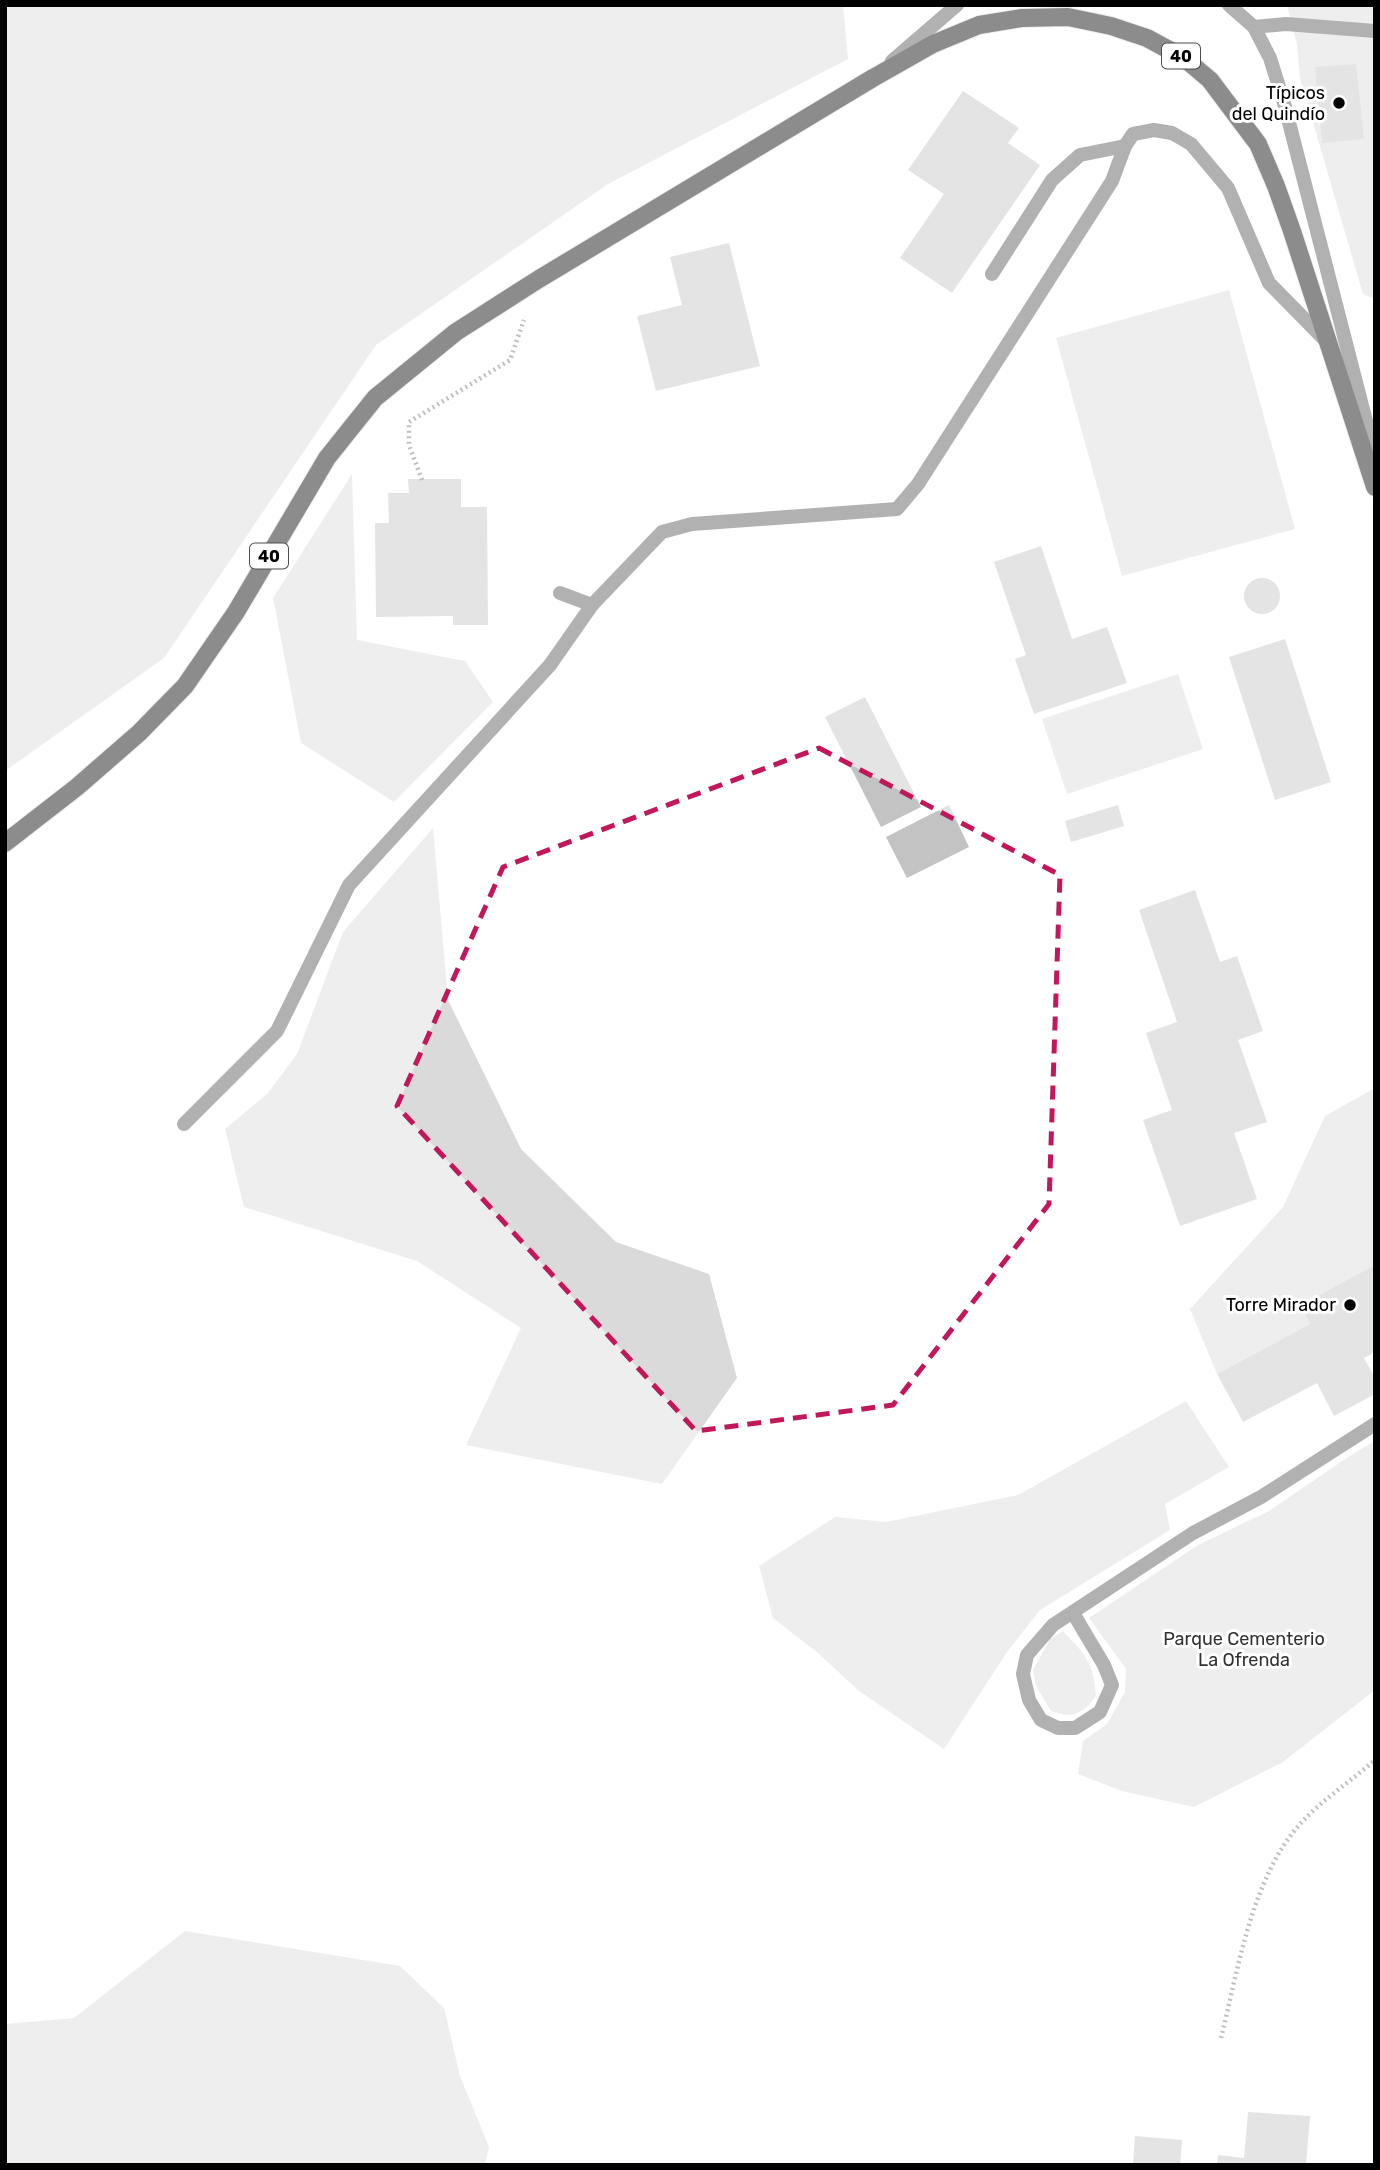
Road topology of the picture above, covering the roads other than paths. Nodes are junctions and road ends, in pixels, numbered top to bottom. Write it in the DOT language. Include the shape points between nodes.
graph roads {
  1 [pos="957,5"];
  2 [pos="1229,5"];
  3 [pos="1254,27"];
  4 [pos="1375,31"];
  5 [pos="873,78"];
  6 [pos="1125,146"];
  7 [pos="992,274"];
  8 [pos="1328,343"];
  9 [pos="1375,456"];
  10 [pos="1375,487"];
  11 [pos="560,593"];
  12 [pos="592,605"];
  13 [pos="5,843"];
  14 [pos="184,1124"];
  15 [pos="1375,1424"];
  16 [pos="1073,1613"];
  1 -- 5 [label="street"];
  2 -- 3 [label="street"];
  3 -- 4 [label="street" via="1286,24"];
  3 -- 9 [label="street" via="1270,58 1284,103"];
  5 -- 8 [label="main road, 40" via="979,24 1022,18 1068,17 1111,26 1184,58 1210,80 1258,144"];
  5 -- 13 [label="main road, 40" via="456,332 375,398 327,458 236,612 185,686 139,733"];
  6 -- 7 [label="street" via="1080,155 1052,180"];
  6 -- 8 [label="street" via="1133,134 1154,130 1172,133 1191,144 1228,188 1269,283"];
  6 -- 12 [label="street" via="1112,181 918,484 897,509 692,524 662,532"];
  8 -- 10 [label="main road, 40"];
  11 -- 12 [label="street"];
  12 -- 14 [label="street" via="550,665 349,885 276,1031"];
  15 -- 16 [label="street" via="1261,1497 1193,1533"];
  16 -- 16 [label="street" via="1052,1625 1027,1655 1023,1674 1029,1700 1041,1720 1058,1728 1075,1728 1100,1712 1112,1685"];
}
